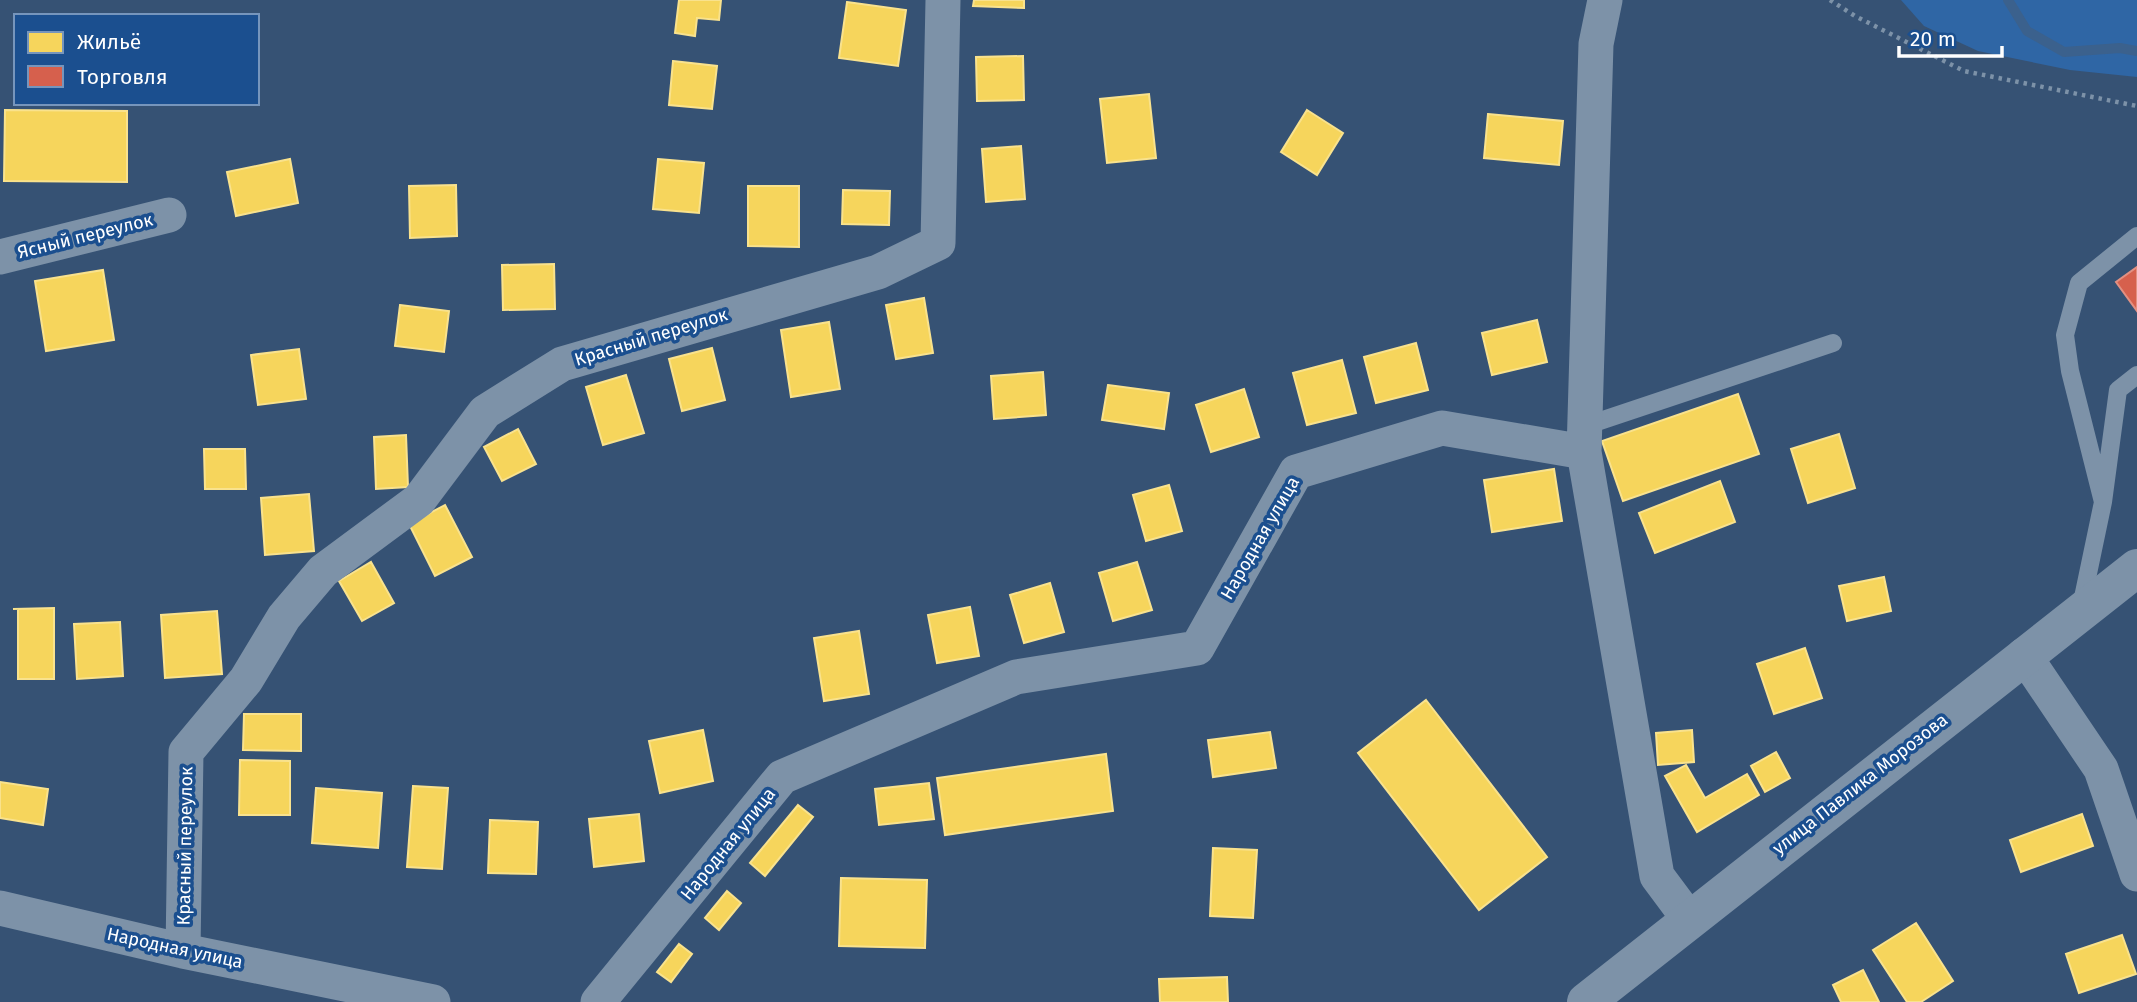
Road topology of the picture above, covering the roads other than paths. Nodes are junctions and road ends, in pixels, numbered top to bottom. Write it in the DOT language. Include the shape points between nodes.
graph roads {
  1 [pos="943,0"];
  2 [pos="1605,0"];
  3 [pos="169,215"];
  4 [pos="2137,236"];
  5 [pos="0,257"];
  6 [pos="1833,344"];
  7 [pos="2137,374"];
  8 [pos="1585,439"];
  9 [pos="2103,502"];
  10 [pos="2137,568"];
  11 [pos="2080,611"];
  12 [pos="2024,655"];
  13 [pos="2137,874"];
  14 [pos="0,908"];
  15 [pos="1689,919"];
  16 [pos="183,951"];
  17 [pos="433,1002"];
  18 [pos="598,1002"];
  19 [pos="1586,1002"];
  1 -- 16 [label="street, Красный переулок" via="938,243 878,272 562,363 485,412 419,500 323,571 284,617 246,680 186,751"];
  2 -- 8 [label="street" via="1596,44"];
  3 -- 5 [label="street, Ясный переулок"];
  4 -- 9 [label="lane" via="2079,283 2065,335"];
  6 -- 8 [label="lane"];
  7 -- 9 [label="lane" via="2118,390"];
  8 -- 15 [label="street" via="1657,876"];
  8 -- 18 [label="street, Народная улица" via="1442,428 1296,471 1196,648 1016,677 782,777"];
  9 -- 11 [label="lane"];
  10 -- 11 [label="street, улица Павлика Морозова"];
  11 -- 12 [label="street, улица Павлика Морозова"];
  12 -- 13 [label="street" via="2101,769"];
  12 -- 15 [label="street, улица Павлика Морозова"];
  14 -- 16 [label="street, Народная улица"];
  15 -- 19 [label="street, улица Павлика Морозова"];
  16 -- 17 [label="street, Народная улица"];
}
